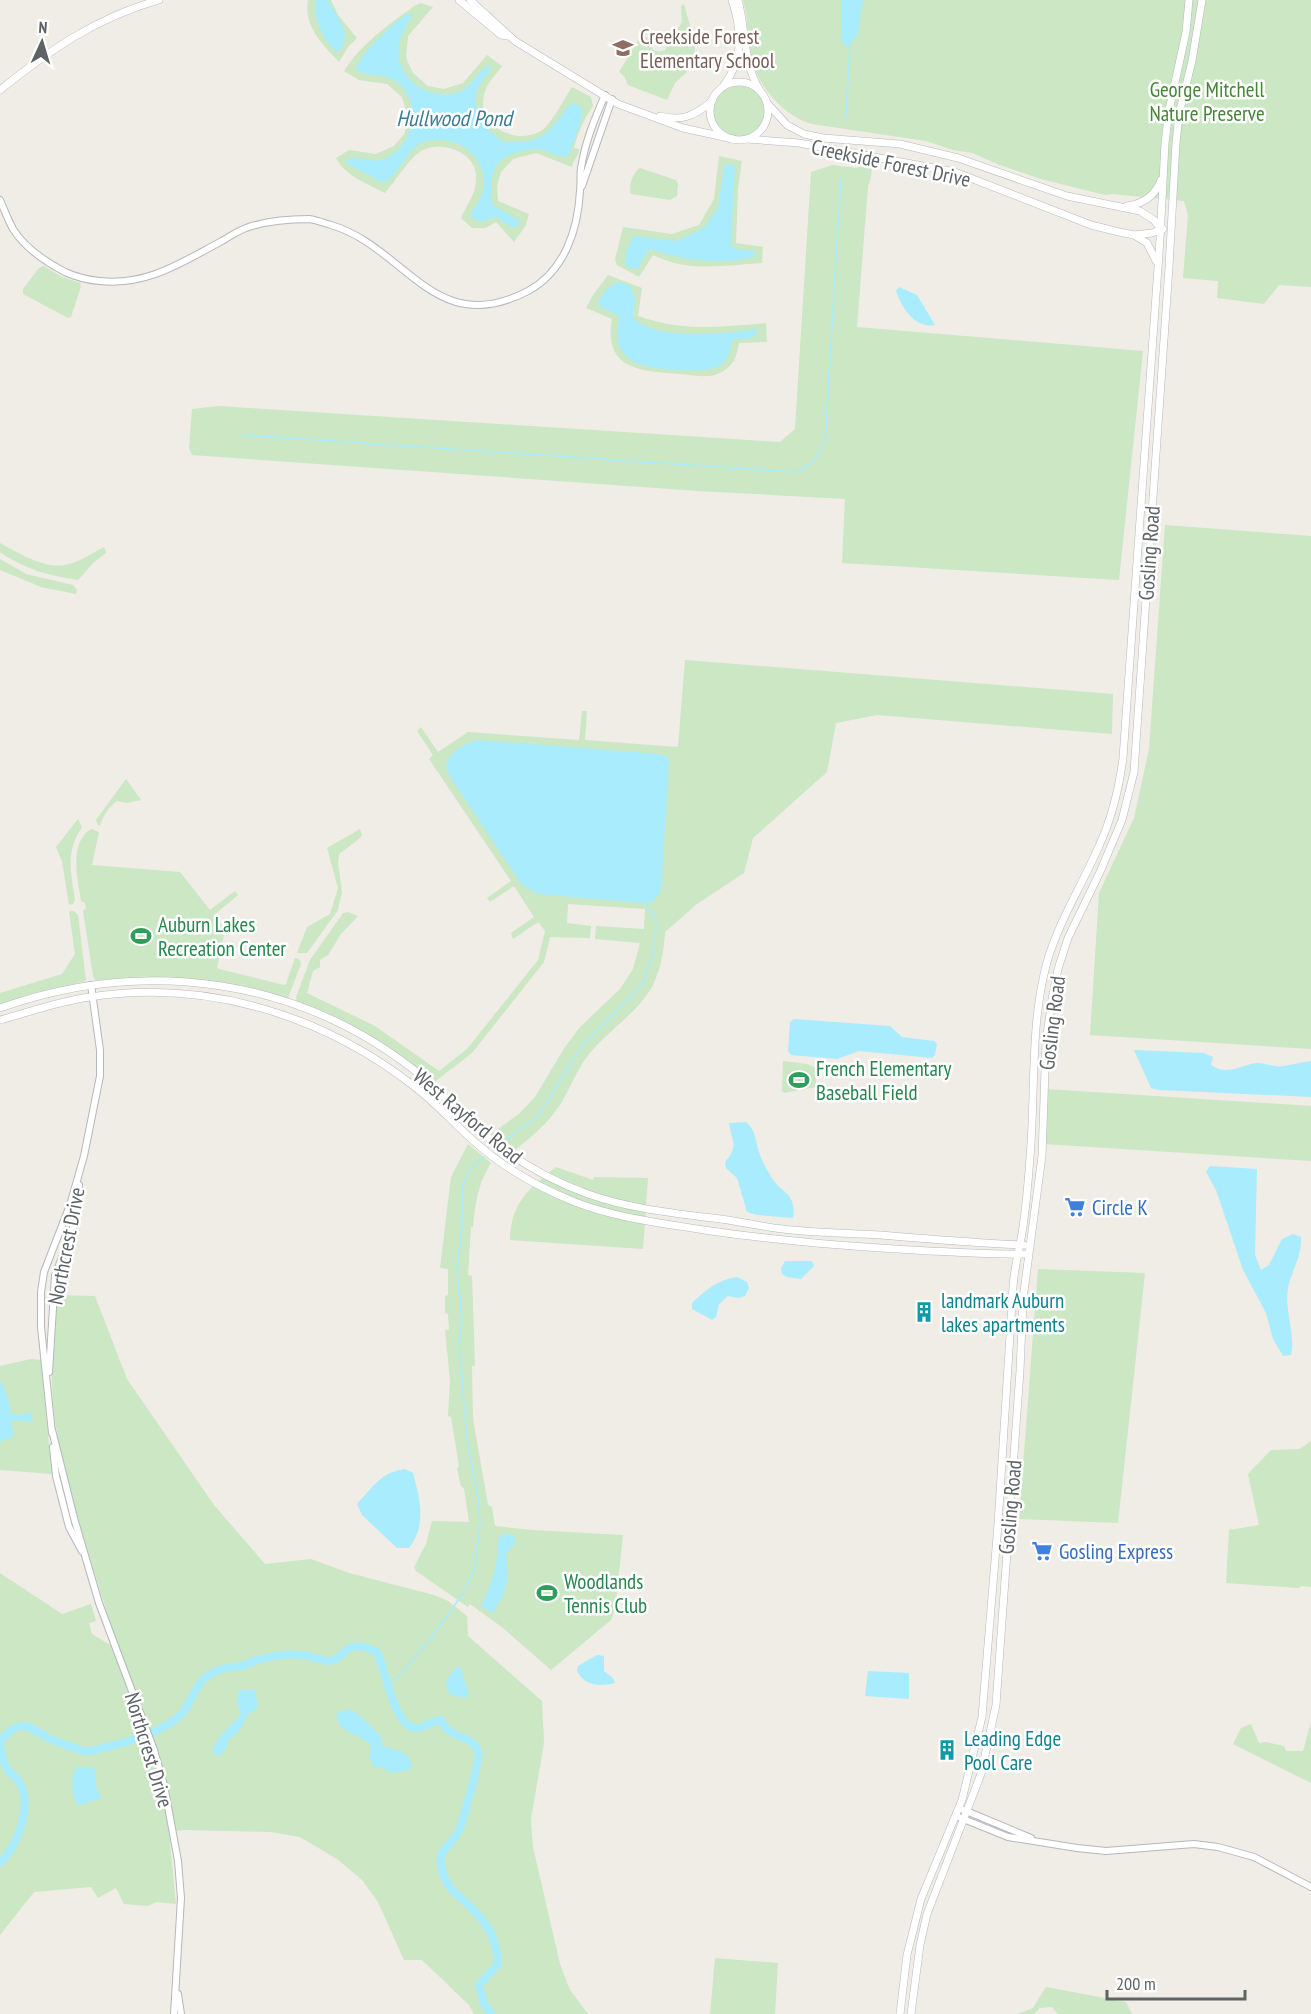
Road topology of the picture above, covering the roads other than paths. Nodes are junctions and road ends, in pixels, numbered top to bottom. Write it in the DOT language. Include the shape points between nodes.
graph roads {
  1 [pos="159,0"];
  2 [pos="459,0"];
  3 [pos="470,0"];
  4 [pos="732,0"];
  5 [pos="738,0"];
  6 [pos="1189,0"];
  7 [pos="1202,0"];
  8 [pos="508,36"];
  9 [pos="721,89"];
  10 [pos="0,90"];
  11 [pos="762,93"];
  12 [pos="609,97"];
  13 [pos="712,101"];
  14 [pos="767,103"];
  15 [pos="747,139"];
  16 [pos="733,140"];
  17 [pos="1163,172"];
  18 [pos="0,200"];
  19 [pos="1120,206"];
  20 [pos="1161,229"];
  21 [pos="1171,230"];
  22 [pos="1134,235"];
  23 [pos="1158,270"];
  24 [pos="91,985"];
  25 [pos="93,996"];
  26 [pos="0,1008"];
  27 [pos="0,1020"];
  28 [pos="80,1171"];
  29 [pos="672,1213"];
  30 [pos="670,1224"];
  31 [pos="1019,1244"];
  32 [pos="1030,1245"];
  33 [pos="1028,1254"];
  34 [pos="1016,1255"];
  35 [pos="47,1393"];
  36 [pos="959,1808"];
  37 [pos="968,1811"];
  38 [pos="956,1816"];
  39 [pos="964,1819"];
  40 [pos="1037,1841"];
  41 [pos="1311,1887"];
  42 [pos="176,1980"];
  43 [pos="174,2014"];
  44 [pos="181,2014"];
  45 [pos="900,2014"];
  46 [pos="911,2014"];
  1 -- 10 [label="main road" via="98,22"];
  2 -- 8 [label="main road" via="501,35"];
  3 -- 8 [label="main road"];
  4 -- 9 [label="main road" via="740,51"];
  5 -- 11 [label="main road" via="748,65"];
  6 -- 17 [label="main road, Gosling Road" via="1169,110"];
  7 -- 21 [label="main road, Gosling Road" via="1179,114"];
  8 -- 12 [label="main road"];
  9 -- 11 [label="main road" via="740,83"];
  9 -- 13 [label="main road"];
  11 -- 14 [label="main road"];
  12 -- 13 [label="main road" via="672,118 693,115"];
  12 -- 16 [label="main road" via="649,117"];
  12 -- 18 [label="street" via="566,251 548,276 530,290 491,304 467,304 443,297 415,281 365,239 313,219 290,219 245,228 145,279 117,283 90,280 50,265 37,254 13,230"];
  13 -- 16 [label="main road" via="713,125"];
  14 -- 15 [label="main road" via="765,123"];
  14 -- 19 [label="main road, Creekside Forest Drive" via="787,125 804,134 900,144 981,165 1067,196"];
  15 -- 16 [label="main road"];
  15 -- 22 [label="main road, Creekside Forest Drive" via="799,143 955,172 1091,225"];
  17 -- 19 [label="main road, Creekside Forest Drive" via="1152,197 1137,205"];
  17 -- 20 [label="main road, Gosling Road"];
  19 -- 20 [label="main road, Creekside Forest Drive" via="1140,211"];
  20 -- 21 [label="main road, Creekside Forest Drive"];
  20 -- 22 [label="main road, Creekside Forest Drive"];
  20 -- 23 [label="main road, Gosling Road"];
  21 -- 32 [label="main road, Gosling Road" via="1136,752 1122,820 1074,925 1054,984 1046,1042 1042,1156"];
  22 -- 23 [label="main road" via="1147,243"];
  23 -- 31 [label="main road, Gosling Road" via="1123,758 1106,831 1061,925 1042,982 1035,1039 1029,1171"];
  24 -- 25 [label="street, Northcrest Drive"];
  24 -- 26 [label="main road, West Rayford Road" via="31,997"];
  24 -- 29 [label="main road, West Rayford Road" via="150,980 201,983 259,994 319,1014 396,1057 496,1143 542,1174 591,1195"];
  25 -- 27 [label="main road, West Rayford Road"];
  25 -- 28 [label="street, Northcrest Drive" via="100,1076"];
  25 -- 30 [label="main road, West Rayford Road" via="149,992 200,995 257,1006 317,1027 389,1067 492,1156 532,1181 578,1203"];
  28 -- 35 [label="street, Northcrest Drive" via="76,1218 54,1282"];
  28 -- 35 [label="street, Northcrest Drive" via="41,1284"];
  29 -- 30 [label="main road"];
  29 -- 31 [label="main road, West Rayford Road" via="780,1229"];
  30 -- 34 [label="main road, West Rayford Road" via="824,1244"];
  31 -- 32 [label="main road, West Rayford Road"];
  31 -- 34 [label="main road, Gosling Road"];
  32 -- 33 [label="main road, Gosling Road"];
  33 -- 34 [label="main road, West Rayford Road"];
  33 -- 37 [label="main road, Gosling Road" via="996,1705 981,1774"];
  34 -- 36 [label="main road, Gosling Road" via="986,1682 973,1760"];
  35 -- 42 [label="street, Northcrest Drive" via="52,1430 87,1563 164,1785 178,1861 181,1918"];
  36 -- 37 [label="street"];
  36 -- 38 [label="main road, Gosling Road"];
  37 -- 39 [label="main road, Gosling Road"];
  37 -- 40 [label="street"];
  38 -- 39 [label="street"];
  38 -- 45 [label="main road, Gosling Road" via="921,1899 907,1955"];
  39 -- 40 [label="street" via="1008,1837"];
  39 -- 46 [label="main road, Gosling Road" via="927,1914"];
  40 -- 41 [label="street" via="1106,1851 1194,1844 1218,1846 1254,1857"];
  42 -- 43 [label="street, Northcrest Drive"];
  42 -- 44 [label="street, Northcrest Drive"];
}
